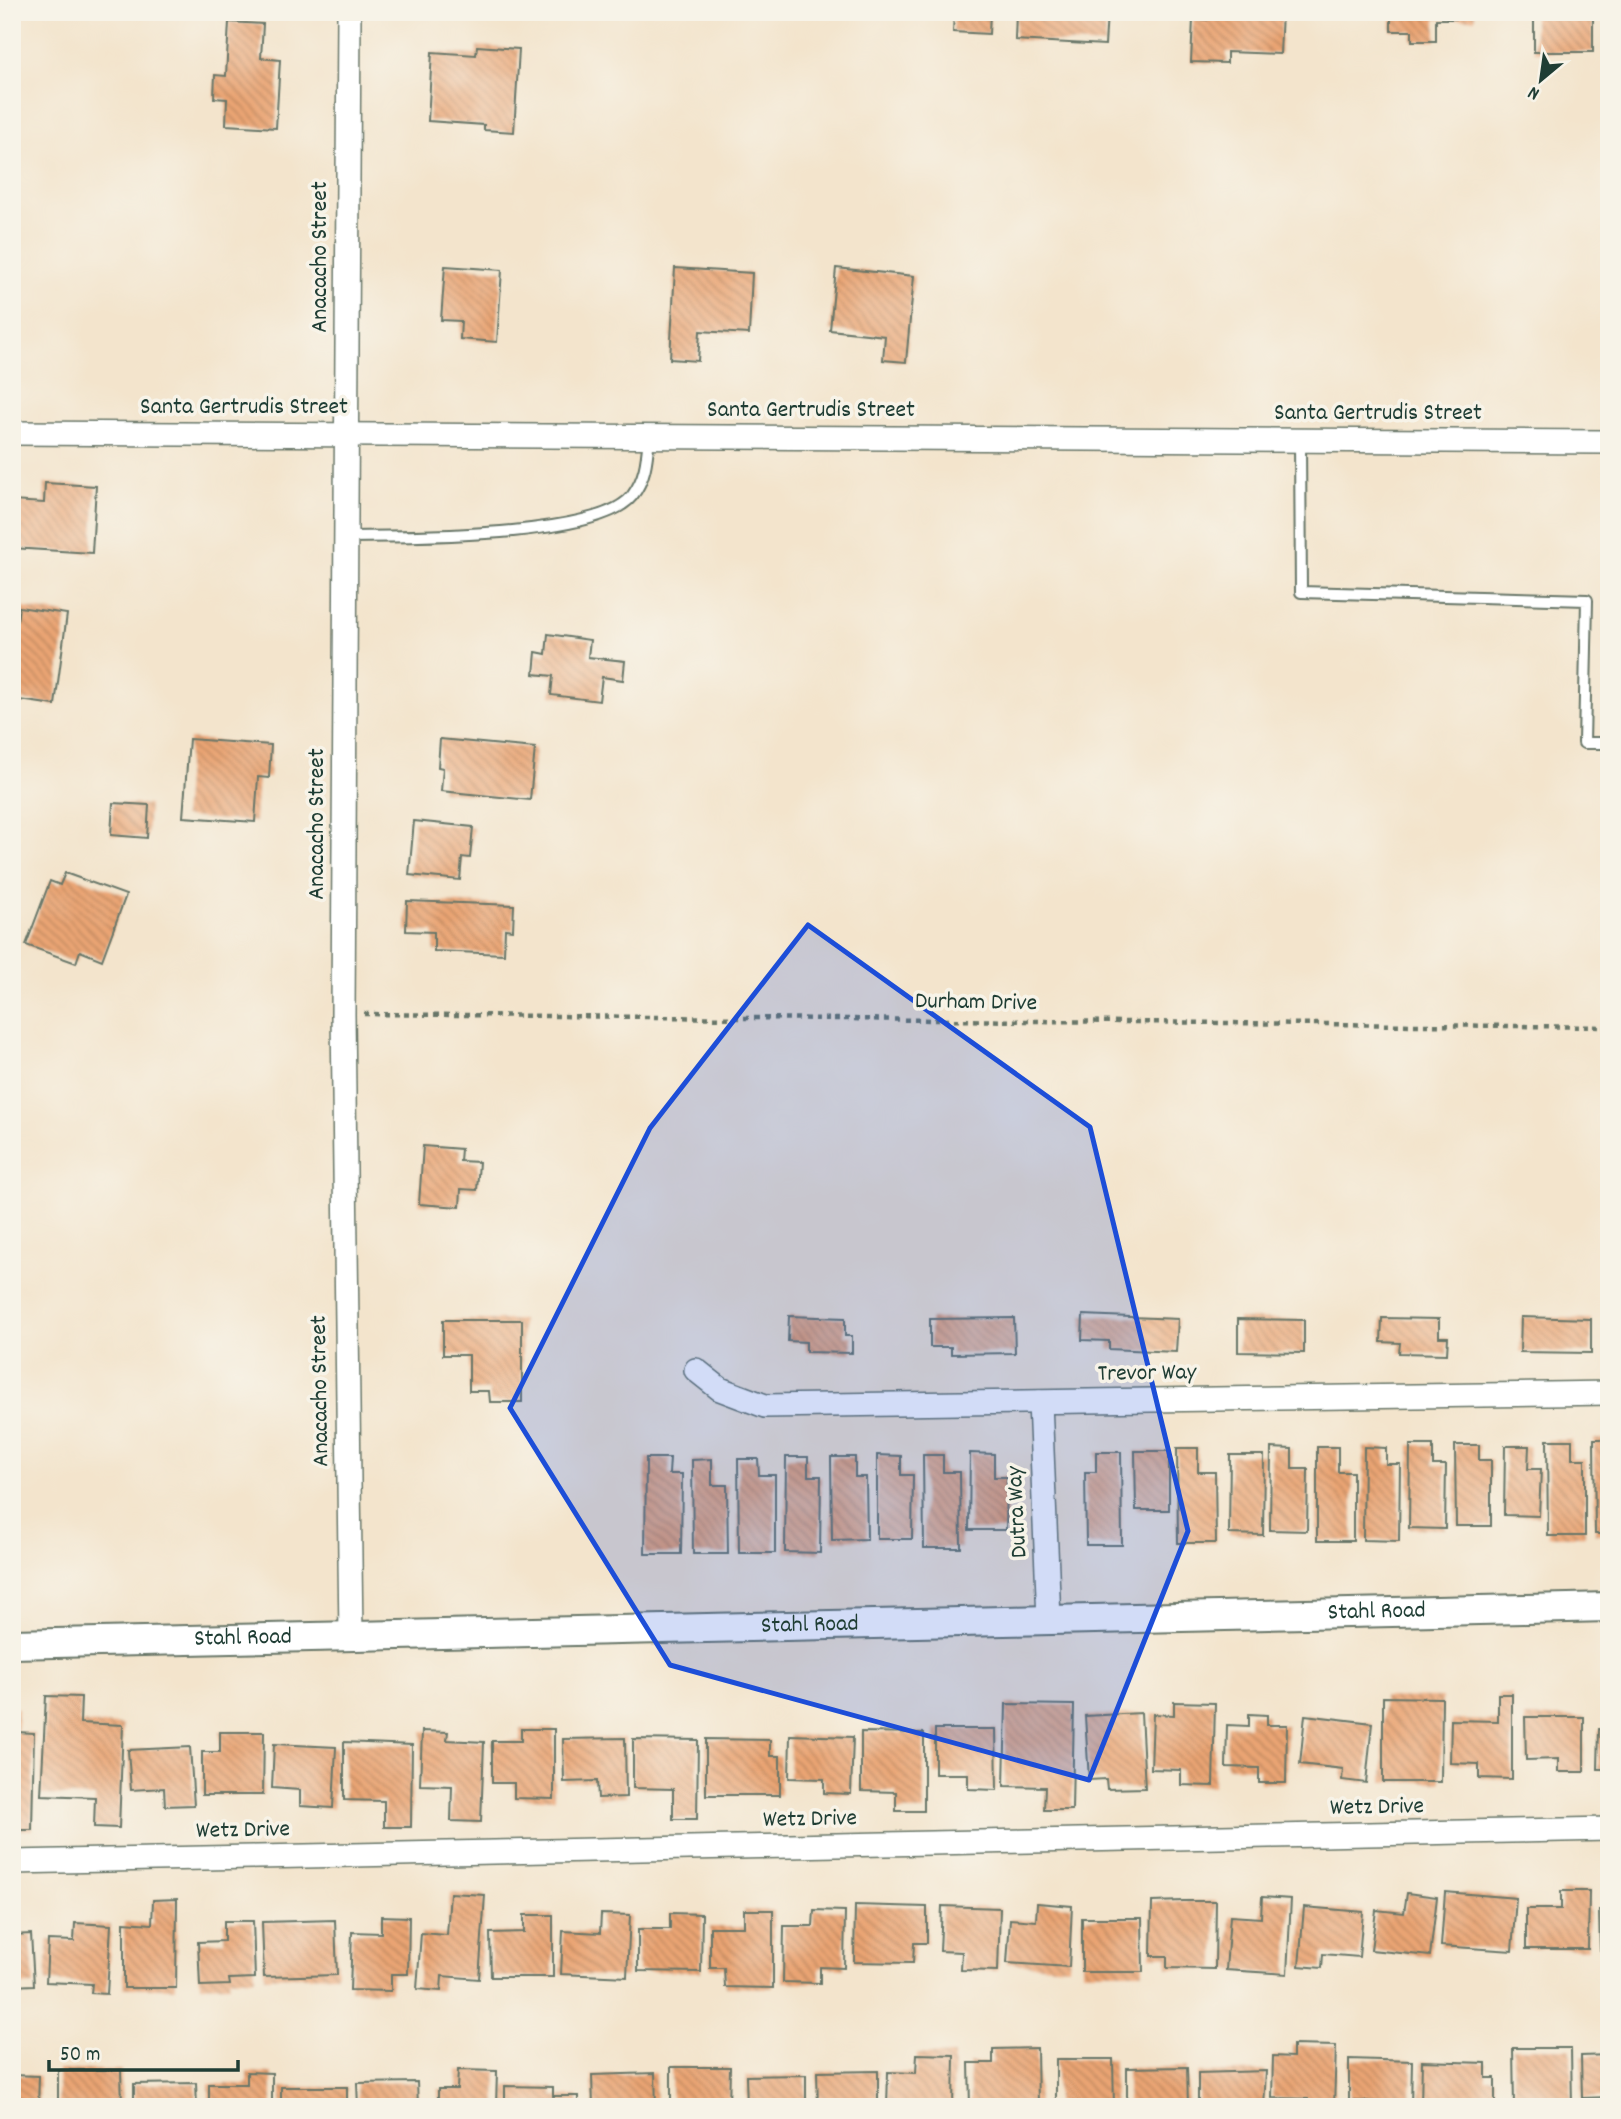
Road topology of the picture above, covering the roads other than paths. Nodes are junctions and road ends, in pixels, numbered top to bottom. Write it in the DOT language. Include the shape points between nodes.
graph roads {
  1 [pos="349,12"];
  2 [pos="12,433"];
  3 [pos="346,434"];
  4 [pos="649,436"];
  5 [pos="1300,440"];
  6 [pos="1609,442"];
  7 [pos="346,537"];
  8 [pos="1609,743"];
  9 [pos="696,1370"];
  10 [pos="1609,1393"];
  11 [pos="1040,1402"];
  12 [pos="1609,1607"];
  13 [pos="1049,1620"];
  14 [pos="351,1636"];
  15 [pos="12,1644"];
  16 [pos="1609,1829"];
  17 [pos="12,1863"];
  1 -- 3 [label="street, Anacacho Street"];
  2 -- 3 [label="street, Santa Gertrudis Street"];
  3 -- 4 [label="street, Santa Gertrudis Street"];
  3 -- 7 [label="street, Anacacho Street"];
  4 -- 5 [label="street, Santa Gertrudis Street"];
  4 -- 7 [label="lane" via="645,475 631,499 597,517 529,529"];
  5 -- 6 [label="street, Santa Gertrudis Street"];
  5 -- 8 [label="lane" via="1301,592 1587,600 1584,743"];
  7 -- 14 [label="street, Anacacho Street" via="343,1014"];
  9 -- 11 [label="street, Trevor Way" via="720,1389 765,1406"];
  10 -- 11 [label="street, Trevor Way"];
  11 -- 13 [label="street, Dutra Way"];
  12 -- 13 [label="street, Stahl Road"];
  13 -- 14 [label="street, Stahl Road"];
  14 -- 15 [label="street, Stahl Road"];
  16 -- 17 [label="street, Wetz Drive"];
}
